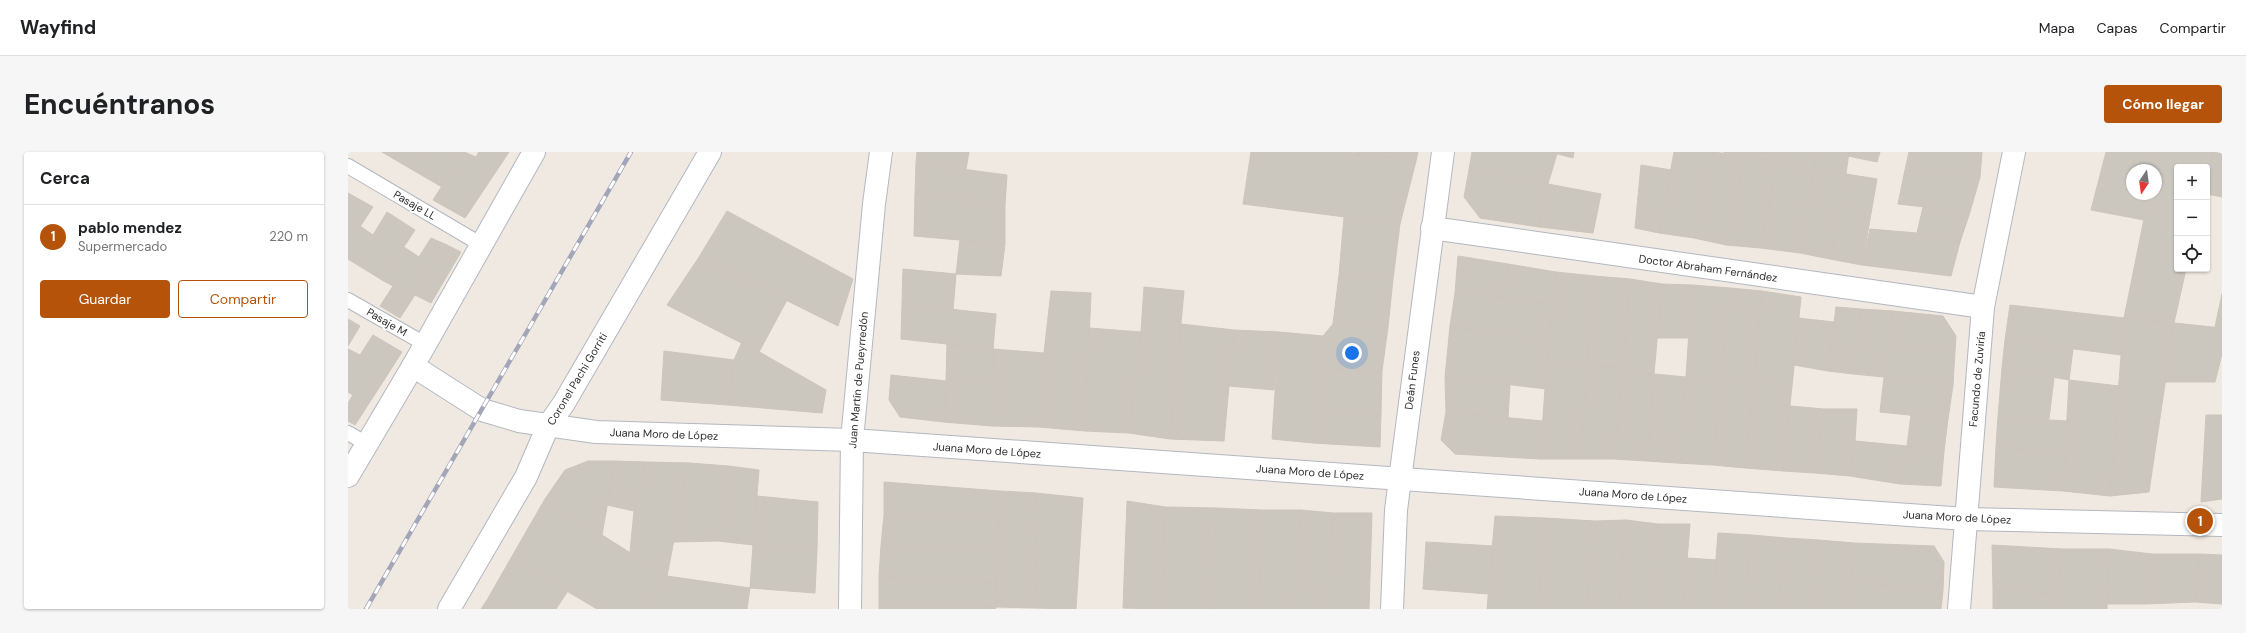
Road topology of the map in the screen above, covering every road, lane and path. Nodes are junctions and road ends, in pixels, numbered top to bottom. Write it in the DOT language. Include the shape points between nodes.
graph roads {
  1 [pos="534,152"];
  2 [pos="710,152"];
  3 [pos="881,152"];
  4 [pos="1443,152"];
  5 [pos="2014,152"];
  6 [pos="348,166"];
  7 [pos="1432,228"];
  8 [pos="482,245"];
  9 [pos="348,300"];
  10 [pos="1983,307"];
  11 [pos="425,344"];
  12 [pos="413,366"];
  13 [pos="548,426"];
  14 [pos="348,433"];
  15 [pos="852,440"];
  16 [pos="367,444"];
  17 [pos="348,476"];
  18 [pos="1400,478"];
  19 [pos="1966,519"];
  20 [pos="2222,525"];
  21 [pos="450,609"];
  22 [pos="850,609"];
  23 [pos="1392,609"];
  24 [pos="1959,609"];
  1 -- 8 [label="street"];
  2 -- 13 [label="street, Coronel Pachi Gorriti" via="564,403"];
  3 -- 15 [label="street, Juan Martín de Pueyrredón"];
  4 -- 7 [label="street, Deán Funes"];
  5 -- 10 [label="street, Facundo de Zuviría"];
  6 -- 8 [label="lane, Pasaje LL"];
  7 -- 10 [label="street, Doctor Abraham Fernández"];
  7 -- 18 [label="street, Deán Funes"];
  8 -- 11 [label="street"];
  9 -- 11 [label="lane, Pasaje M"];
  10 -- 19 [label="street, Facundo de Zuviría"];
  11 -- 12 [label="street"];
  12 -- 13 [label="street, Juana Moro de López" via="482,410"];
  12 -- 16 [label="street"];
  13 -- 15 [label="street, Juana Moro de López" via="596,432"];
  13 -- 21 [label="street, Coronel Pachi Gorriti" via="526,477"];
  14 -- 16 [label="lane"];
  15 -- 18 [label="street, Juana Moro de López"];
  15 -- 22 [label="street, Juan Martín de Pueyrredón"];
  16 -- 17 [label="street"];
  18 -- 19 [label="street, Juana Moro de López"];
  18 -- 23 [label="street, Deán Funes" via="1396,510"];
  19 -- 20 [label="street, Juana Moro de López"];
  19 -- 24 [label="street, Facundo de Zuviría"];
}
